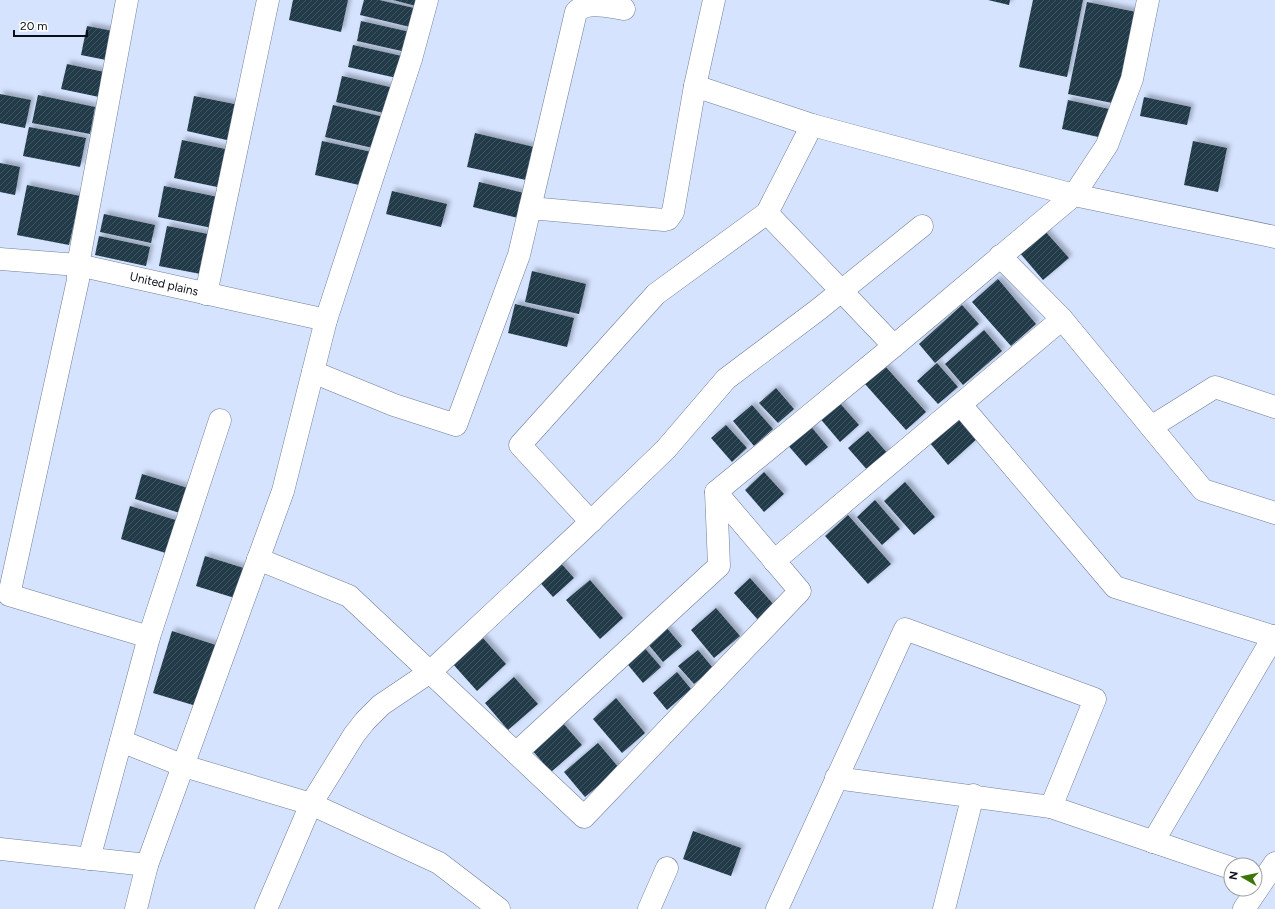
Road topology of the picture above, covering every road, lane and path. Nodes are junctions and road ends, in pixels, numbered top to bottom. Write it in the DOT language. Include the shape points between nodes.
graph roads {
  1 [pos="127,0"];
  2 [pos="268,0"];
  3 [pos="427,0"];
  4 [pos="714,0"];
  5 [pos="1148,0"];
  6 [pos="624,9"];
  7 [pos="696,86"];
  8 [pos="812,125"];
  9 [pos="1074,195"];
  10 [pos="530,208"];
  11 [pos="767,213"];
  12 [pos="922,226"];
  13 [pos="1275,237"];
  14 [pos="1000,256"];
  15 [pos="0,259"];
  16 [pos="78,265"];
  17 [pos="841,291"];
  18 [pos="206,294"];
  19 [pos="1062,319"];
  20 [pos="326,320"];
  21 [pos="894,346"];
  22 [pos="313,372"];
  23 [pos="960,405"];
  24 [pos="1275,407"];
  25 [pos="220,420"];
  26 [pos="1151,427"];
  27 [pos="716,492"];
  28 [pos="1275,513"];
  29 [pos="591,522"];
  30 [pos="258,559"];
  31 [pos="774,561"];
  32 [pos="1274,636"];
  33 [pos="149,637"];
  34 [pos="430,672"];
  35 [pos="121,741"];
  36 [pos="516,753"];
  37 [pos="184,766"];
  38 [pos="836,778"];
  39 [pos="973,795"];
  40 [pos="311,804"];
  41 [pos="1051,807"];
  42 [pos="1153,842"];
  43 [pos="0,849"];
  44 [pos="89,859"];
  45 [pos="1223,865"];
  46 [pos="147,866"];
  47 [pos="667,868"];
  48 [pos="1265,873"];
  49 [pos="136,909"];
  50 [pos="266,909"];
  51 [pos="499,909"];
  52 [pos="649,909"];
  53 [pos="776,909"];
  54 [pos="944,909"];
  55 [pos="1244,909"];
  1 -- 16 [label="street"];
  2 -- 18 [label="street"];
  3 -- 20 [label="street" via="411,59"];
  4 -- 7 [label="street"];
  5 -- 9 [label="street" via="1132,79 1107,146"];
  6 -- 10 [label="street" via="588,5 581,6 576,12"];
  7 -- 8 [label="street"];
  7 -- 10 [label="street" via="673,212 668,219"];
  8 -- 9 [label="street"];
  8 -- 11 [label="street"];
  9 -- 13 [label="street"];
  9 -- 14 [label="street"];
  10 -- 22 [label="street" via="519,255 456,426 394,406"];
  11 -- 17 [label="street"];
  11 -- 29 [label="street" via="656,294 520,445"];
  12 -- 17 [label="street"];
  14 -- 19 [label="street"];
  14 -- 21 [label="street"];
  15 -- 16 [label="street, United plains"];
  16 -- 18 [label="street, United plains"];
  16 -- 33 [label="street" via="76,288 9,596"];
  17 -- 21 [label="street"];
  17 -- 29 [label="street" via="726,379 666,449"];
  18 -- 20 [label="street, United plains"];
  19 -- 23 [label="street"];
  19 -- 26 [label="street"];
  20 -- 22 [label="street"];
  21 -- 27 [label="street"];
  22 -- 30 [label="street" via="283,491"];
  23 -- 31 [label="street"];
  23 -- 32 [label="street" via="1115,587"];
  24 -- 26 [label="street" via="1215,387"];
  25 -- 33 [label="street"];
  26 -- 28 [label="street" via="1203,490"];
  27 -- 31 [label="street"];
  27 -- 36 [label="street" via="719,566"];
  29 -- 34 [label="street"];
  30 -- 34 [label="street" via="349,596"];
  30 -- 37 [label="street"];
  31 -- 36 [label="street" via="800,591 584,817"];
  32 -- 42 [label="street"];
  33 -- 35 [label="street"];
  34 -- 36 [label="street"];
  34 -- 40 [label="street" via="382,705 365,721"];
  35 -- 37 [label="street"];
  35 -- 44 [label="street"];
  37 -- 40 [label="street"];
  37 -- 46 [label="street"];
  38 -- 39 [label="street"];
  38 -- 41 [label="street" via="905,630 1095,699"];
  38 -- 53 [label="street"];
  39 -- 41 [label="street"];
  39 -- 54 [label="street"];
  40 -- 50 [label="street"];
  40 -- 51 [label="street" via="439,863"];
  41 -- 42 [label="street"];
  42 -- 45 [label="street"];
  43 -- 44 [label="street"];
  44 -- 46 [label="street"];
  46 -- 49 [label="street"];
  47 -- 52 [label="street"];
  48 -- 55 [label="street"];
}
